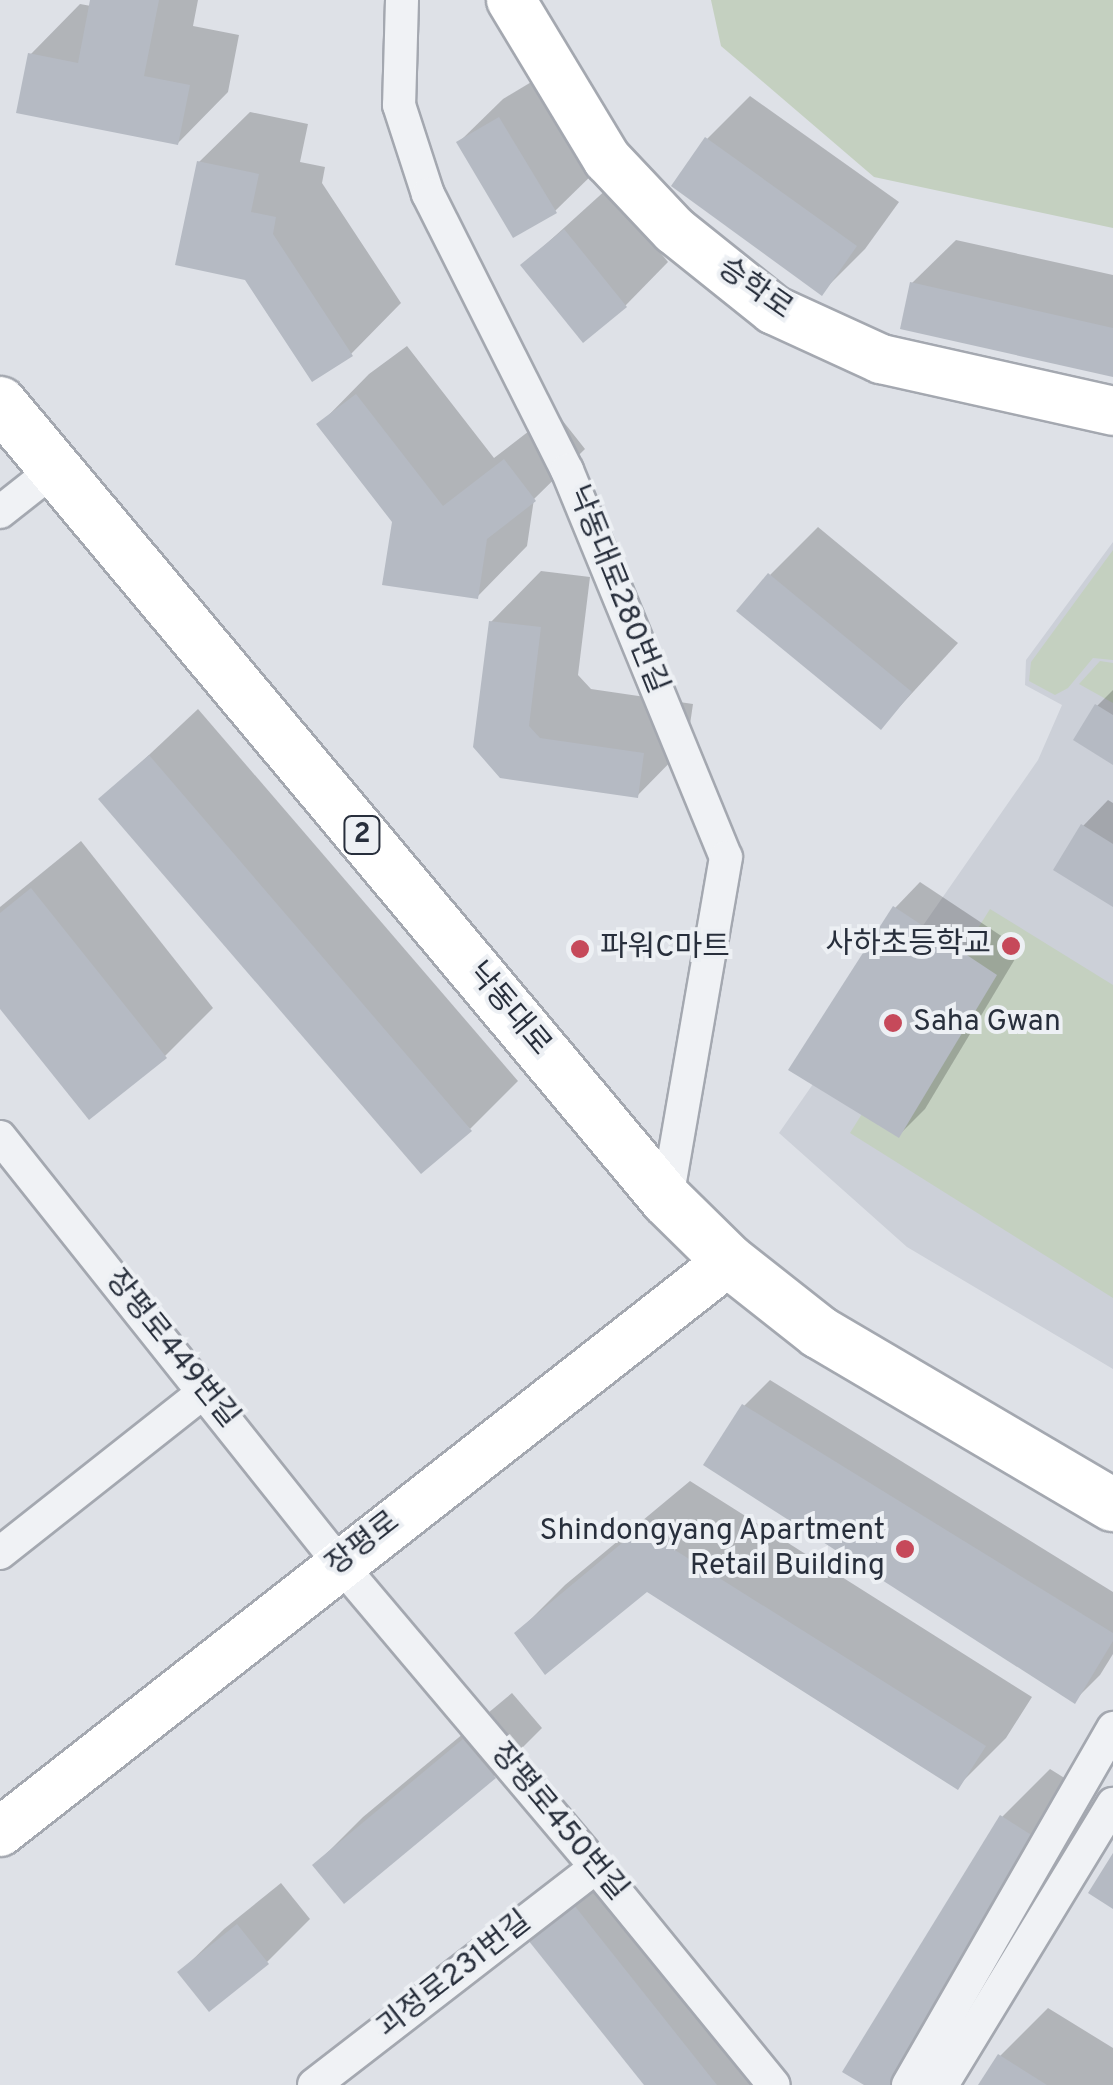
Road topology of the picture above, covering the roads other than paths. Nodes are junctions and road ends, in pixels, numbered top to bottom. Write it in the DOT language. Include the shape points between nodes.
graph roads {
  1 [pos="402,0"];
  2 [pos="510,0"];
  3 [pos="0,403"];
  4 [pos="1113,411"];
  5 [pos="56,468"];
  6 [pos="0,512"];
  7 [pos="0,1137"];
  8 [pos="666,1200"];
  9 [pos="729,1261"];
  10 [pos="205,1392"];
  11 [pos="1113,1505"];
  12 [pos="0,1553"];
  13 [pos="340,1564"];
  14 [pos="1113,1728"];
  15 [pos="1113,1804"];
  16 [pos="0,1832"];
  17 [pos="596,1866"];
  18 [pos="314,2085"];
  19 [pos="774,2085"];
  20 [pos="908,2085"];
  21 [pos="942,2085"];
  1 -- 8 [label="street, 낙동대로280번길" via="399,106 428,194 567,470 726,856"];
  2 -- 4 [label="main road, 승학로" via="607,159 674,230 774,310 881,359"];
  3 -- 5 [label="main road, 낙동대로 / 2"];
  5 -- 6 [label="street"];
  5 -- 8 [label="main road, 낙동대로 / 2"];
  7 -- 10 [label="street, 장평로449번길"];
  8 -- 9 [label="main road, 낙동대로 / 2"];
  9 -- 11 [label="main road, 낙동대로 / 2" via="819,1332"];
  9 -- 13 [label="main road, 장평로"];
  10 -- 12 [label="street"];
  10 -- 13 [label="street, 장평로449번길"];
  13 -- 16 [label="main road, 장평로"];
  13 -- 17 [label="street, 장평로450번길"];
  14 -- 20 [label="street"];
  15 -- 21 [label="street"];
  17 -- 18 [label="street, 괴정로231번길"];
  17 -- 19 [label="street, 장평로450번길"];
}
